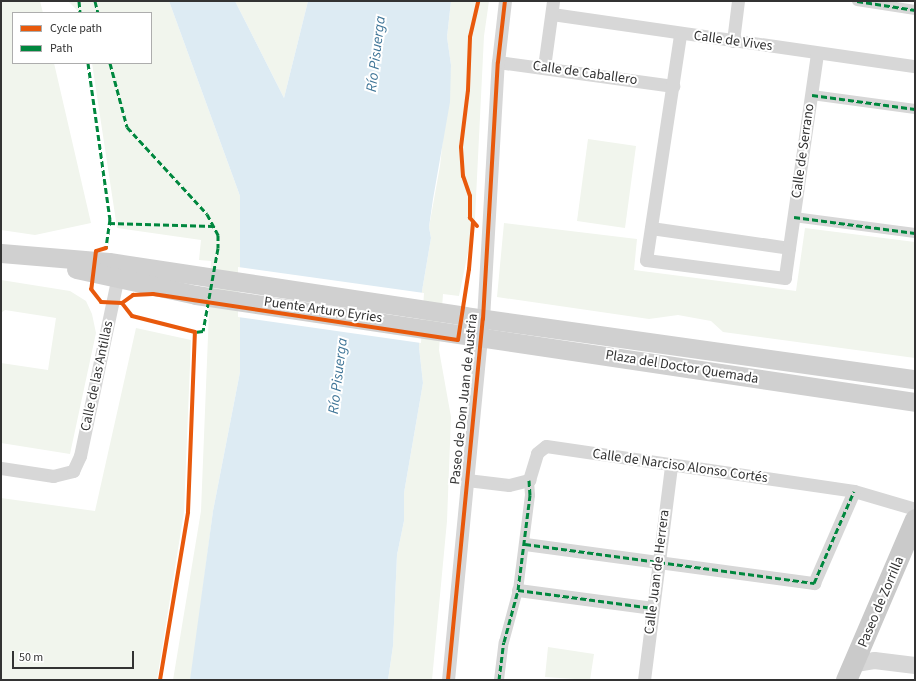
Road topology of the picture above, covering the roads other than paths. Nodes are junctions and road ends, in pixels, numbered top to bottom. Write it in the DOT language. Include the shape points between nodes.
graph roads {
  1 [pos="505,1"];
  2 [pos="738,1"];
  3 [pos="857,1"];
  4 [pos="553,7"];
  5 [pos="915,10"];
  6 [pos="680,34"];
  7 [pos="733,41"];
  8 [pos="817,53"];
  9 [pos="498,62"];
  10 [pos="915,66"];
  11 [pos="544,67"];
  12 [pos="673,86"];
  13 [pos="812,95"];
  14 [pos="915,109"];
  15 [pos="794,217"];
  16 [pos="651,228"];
  17 [pos="915,233"];
  18 [pos="789,248"];
  19 [pos="1,253"];
  20 [pos="30,258"];
  21 [pos="117,280"];
  22 [pos="451,323"];
  23 [pos="482,328"];
  24 [pos="915,379"];
  25 [pos="915,402"];
  26 [pos="671,465"];
  27 [pos="1,468"];
  28 [pos="467,480"];
  29 [pos="529,480"];
  30 [pos="854,491"];
  31 [pos="915,509"];
  32 [pos="915,519"];
  33 [pos="525,544"];
  34 [pos="659,562"];
  35 [pos="518,590"];
  36 [pos="653,608"];
  37 [pos="915,665"];
  38 [pos="850,671"];
  39 [pos="448,680"];
  40 [pos="499,680"];
  41 [pos="644,680"];
  1 -- 9 [label="street, Paseo de Don Juan de Austria"];
  2 -- 7 [label="street"];
  3 -- 5 [label="street"];
  4 -- 6 [label="street, Calle de Vives"];
  4 -- 11 [label="street"];
  6 -- 7 [label="street, Calle de Vives"];
  6 -- 12 [label="street"];
  7 -- 8 [label="street, Calle de Vives"];
  8 -- 10 [label="street, Calle de Vives"];
  8 -- 13 [label="street, Calle de Serrano"];
  9 -- 11 [label="street, Calle de Caballero"];
  9 -- 23 [label="street, Paseo de Don Juan de Austria"];
  11 -- 12 [label="street, Calle de Caballero"];
  12 -- 16 [label="street"];
  13 -- 14 [label="street"];
  13 -- 15 [label="street, Calle de Serrano"];
  15 -- 17 [label="street"];
  15 -- 18 [label="street, Calle de Serrano"];
  16 -- 18 [label="street"];
  16 -- 18 [label="street" via="646,260 785,278"];
  19 -- 20 [label="main road"];
  20 -- 21 [label="main road, Puente Arturo Eyries"];
  20 -- 22 [label="main road, Puente Arturo Eyries" via="109,262 199,275"];
  21 -- 22 [label="main road, Puente Arturo Eyries" via="196,295"];
  21 -- 27 [label="street, Calle de las Antillas" via="80,456 73,471 53,476"];
  22 -- 23 [label="main road, Plaza del Doctor Quemada"];
  23 -- 24 [label="main road, Plaza del Doctor Quemada"];
  23 -- 25 [label="main road, Plaza del Doctor Quemada"];
  23 -- 28 [label="street, Paseo de Don Juan de Austria"];
  26 -- 29 [label="street, Calle de Narciso Alonso Cortés" via="546,446 537,453"];
  26 -- 30 [label="street, Calle de Narciso Alonso Cortés"];
  26 -- 34 [label="street, Calle Juan de Herrera"];
  28 -- 29 [label="street" via="509,485"];
  28 -- 39 [label="street, Paseo de Don Juan de Austria"];
  29 -- 33 [label="street"];
  30 -- 31 [label="street, Calle de Narciso Alonso Cortés"];
  30 -- 34 [label="street" via="814,583"];
  32 -- 38 [label="main road, Paseo de Zorrilla"];
  33 -- 34 [label="street"];
  33 -- 35 [label="street"];
  34 -- 36 [label="street, Calle Juan de Herrera"];
  35 -- 36 [label="street"];
  35 -- 40 [label="street" via="504,642"];
  36 -- 41 [label="street, Calle Juan de Herrera"];
  37 -- 38 [label="street, Paseo de Zorrilla" via="874,660"];
}
